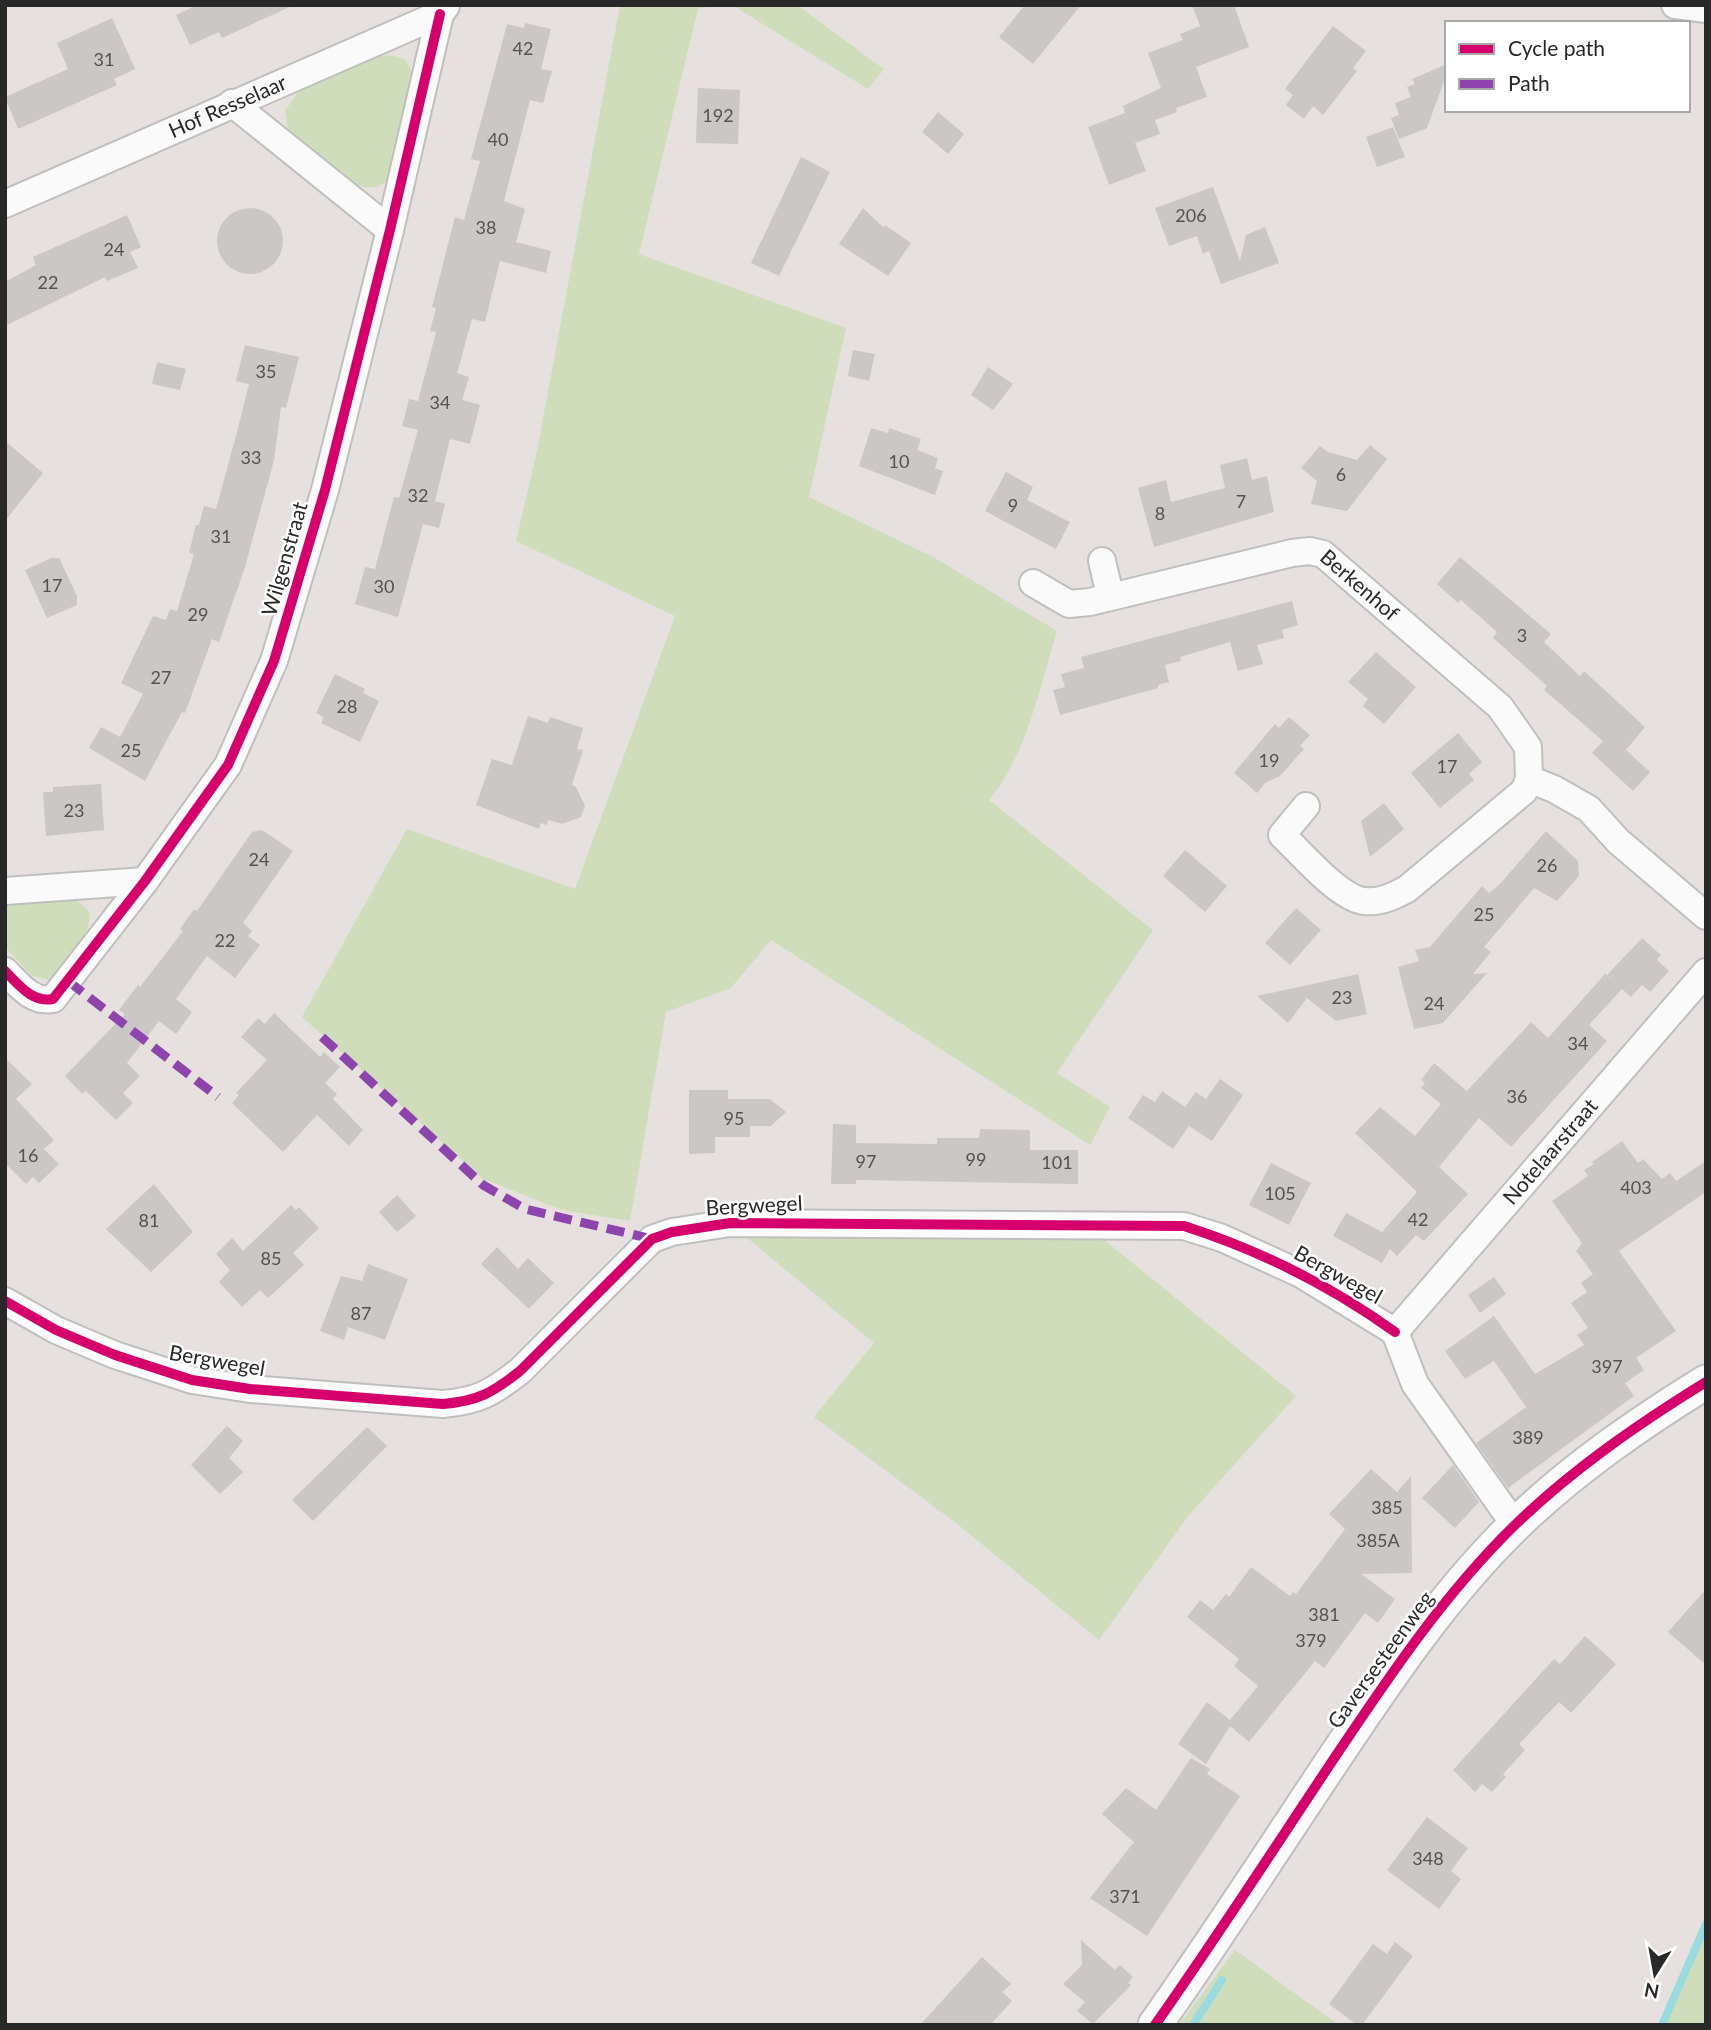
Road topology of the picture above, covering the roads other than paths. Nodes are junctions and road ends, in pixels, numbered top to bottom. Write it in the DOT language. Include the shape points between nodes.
graph roads {
  1 [pos="1675,5"];
  2 [pos="1706,9"];
  3 [pos="444,10"];
  4 [pos="232,103"];
  5 [pos="5,204"];
  6 [pos="390,230"];
  7 [pos="1102,561"];
  8 [pos="1033,583"];
  9 [pos="1110,596"];
  10 [pos="1529,779"];
  11 [pos="1306,806"];
  12 [pos="145,881"];
  13 [pos="5,891"];
  14 [pos="1706,916"];
  15 [pos="5,971"];
  16 [pos="1706,972"];
  17 [pos="5,1301"];
  18 [pos="1395,1332"];
  19 [pos="1706,1382"];
  20 [pos="1515,1525"];
  21 [pos="1155,2025"];
  1 -- 2 [label="street"];
  3 -- 4 [label="street, Hof Resselaar"];
  3 -- 6 [label="street, Wilgenstraat"];
  4 -- 5 [label="street, Hof Resselaar"];
  4 -- 6 [label="street"];
  6 -- 12 [label="street, Wilgenstraat" via="325,490 274,661 228,765"];
  7 -- 9 [label="street"];
  8 -- 9 [label="street, Berkenhof" via="1069,604"];
  9 -- 10 [label="street, Berkenhof" via="1292,553 1323,554 1500,707 1528,747"];
  10 -- 11 [label="street" via="1524,791 1510,803 1407,890 1387,900 1364,901 1345,893 1282,835"];
  10 -- 14 [label="street" via="1589,809 1618,841"];
  12 -- 13 [label="street"];
  12 -- 15 [label="street, Wilgenstraat" via="53,999 43,1001 27,994"];
  16 -- 18 [label="street, Notelaarstraat"];
  17 -- 18 [label="street, Bergwegel" via="55,1330 192,1380 443,1404 474,1401 499,1387 652,1240 672,1232 730,1223 1184,1226 1222,1238 1301,1275"];
  18 -- 20 [label="street, Bergwegel" via="1415,1384"];
  19 -- 20 [label="street, Gaversesteenweg" via="1580,1467"];
  20 -- 21 [label="street, Gaversesteenweg" via="1404,1655"];
}
